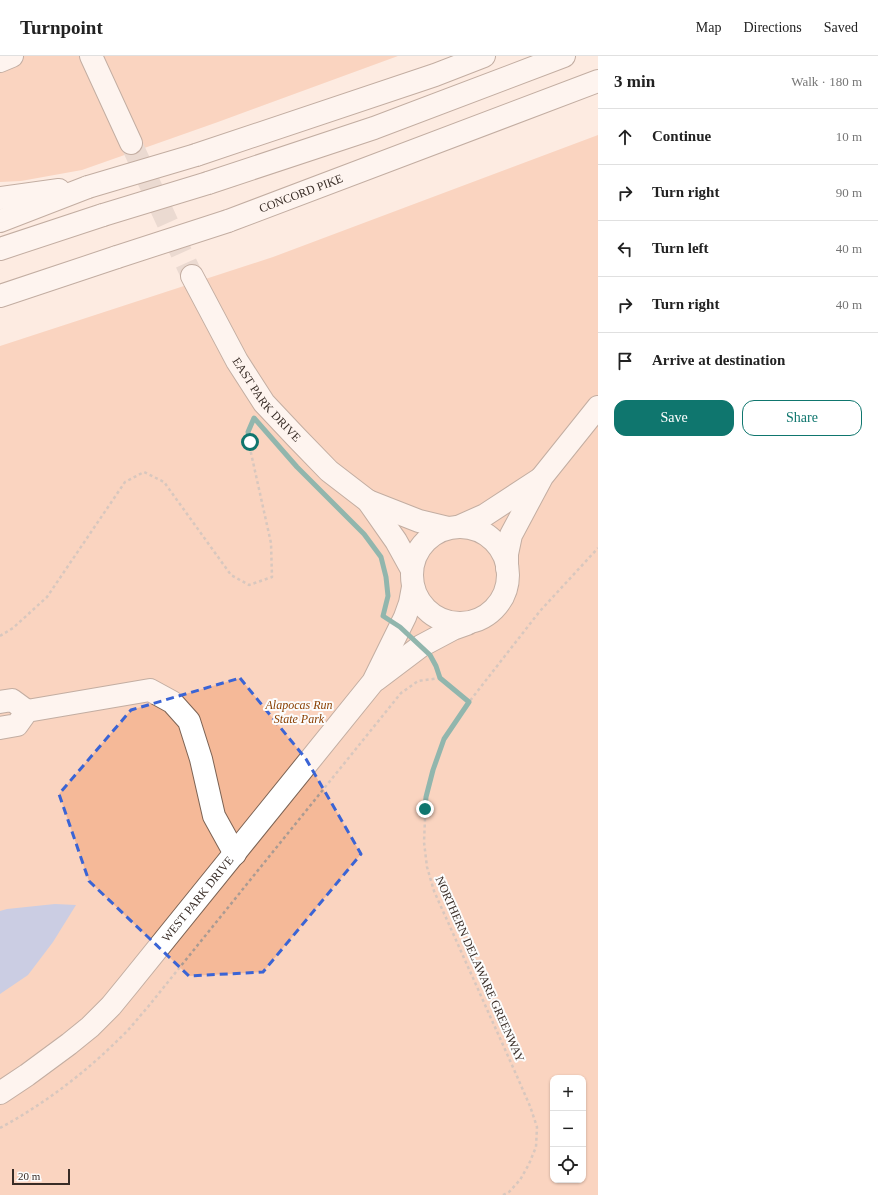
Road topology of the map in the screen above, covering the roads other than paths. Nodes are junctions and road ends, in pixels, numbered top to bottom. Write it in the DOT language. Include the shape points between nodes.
graph roads {
  1 [pos="12,56"];
  2 [pos="91,56"];
  3 [pos="484,56"];
  4 [pos="564,56"];
  5 [pos="0,61"];
  6 [pos="598,82"];
  7 [pos="131,143"];
  8 [pos="88,187"];
  9 [pos="0,198"];
  10 [pos="0,221"];
  11 [pos="0,249"];
  12 [pos="192,276"];
  13 [pos="0,296"];
  14 [pos="598,407"];
  15 [pos="542,477"];
  16 [pos="368,501"];
  17 [pos="453,528"];
  18 [pos="507,568"];
  19 [pos="412,578"];
  20 [pos="474,622"];
  21 [pos="373,682"];
  22 [pos="0,702"];
  23 [pos="27,711"];
  24 [pos="0,728"];
  25 [pos="235,854"];
  26 [pos="0,1092"];
  1 -- 5 [label="main road"];
  2 -- 7 [label="main road"];
  3 -- 8 [label="main road, bridge" via="196,155"];
  4 -- 11 [label="main road, bridge" via="374,128"];
  6 -- 13 [label="main road, CONCORD PIKE, bridge" via="228,221"];
  8 -- 9 [label="main road"];
  8 -- 10 [label="main road"];
  12 -- 16 [label="main road, EAST PARK DRIVE" via="236,361 264,402 329,471"];
  14 -- 15 [label="main road"];
  15 -- 17 [label="main road" via="485,516"];
  15 -- 18 [label="main road" via="511,535"];
  16 -- 17 [label="main road, EAST PARK DRIVE" via="420,521"];
  16 -- 19 [label="main road, EAST PARK DRIVE" via="396,541"];
  17 -- 18 [label="main road" via="472,529 491,538 500,549"];
  17 -- 19 [label="main road" via="436,533 426,540 416,554"];
  18 -- 20 [label="main road" via="508,581 499,604 485,617"];
  19 -- 20 [label="main road" via="415,594 424,608 436,617 458,624"];
  19 -- 21 [label="main road, WEST PARK DRIVE" via="410,603 405,617"];
  20 -- 21 [label="main road, WEST PARK DRIVE" via="453,629 421,646"];
  21 -- 25 [label="main road, WEST PARK DRIVE"];
  22 -- 23 [label="main road" via="12,700"];
  23 -- 24 [label="main road" via="17,725"];
  23 -- 25 [label="main road" via="150,690 172,702 189,721 214,816"];
  25 -- 26 [label="main road, WEST PARK DRIVE" via="106,1011 69,1044"];
}
